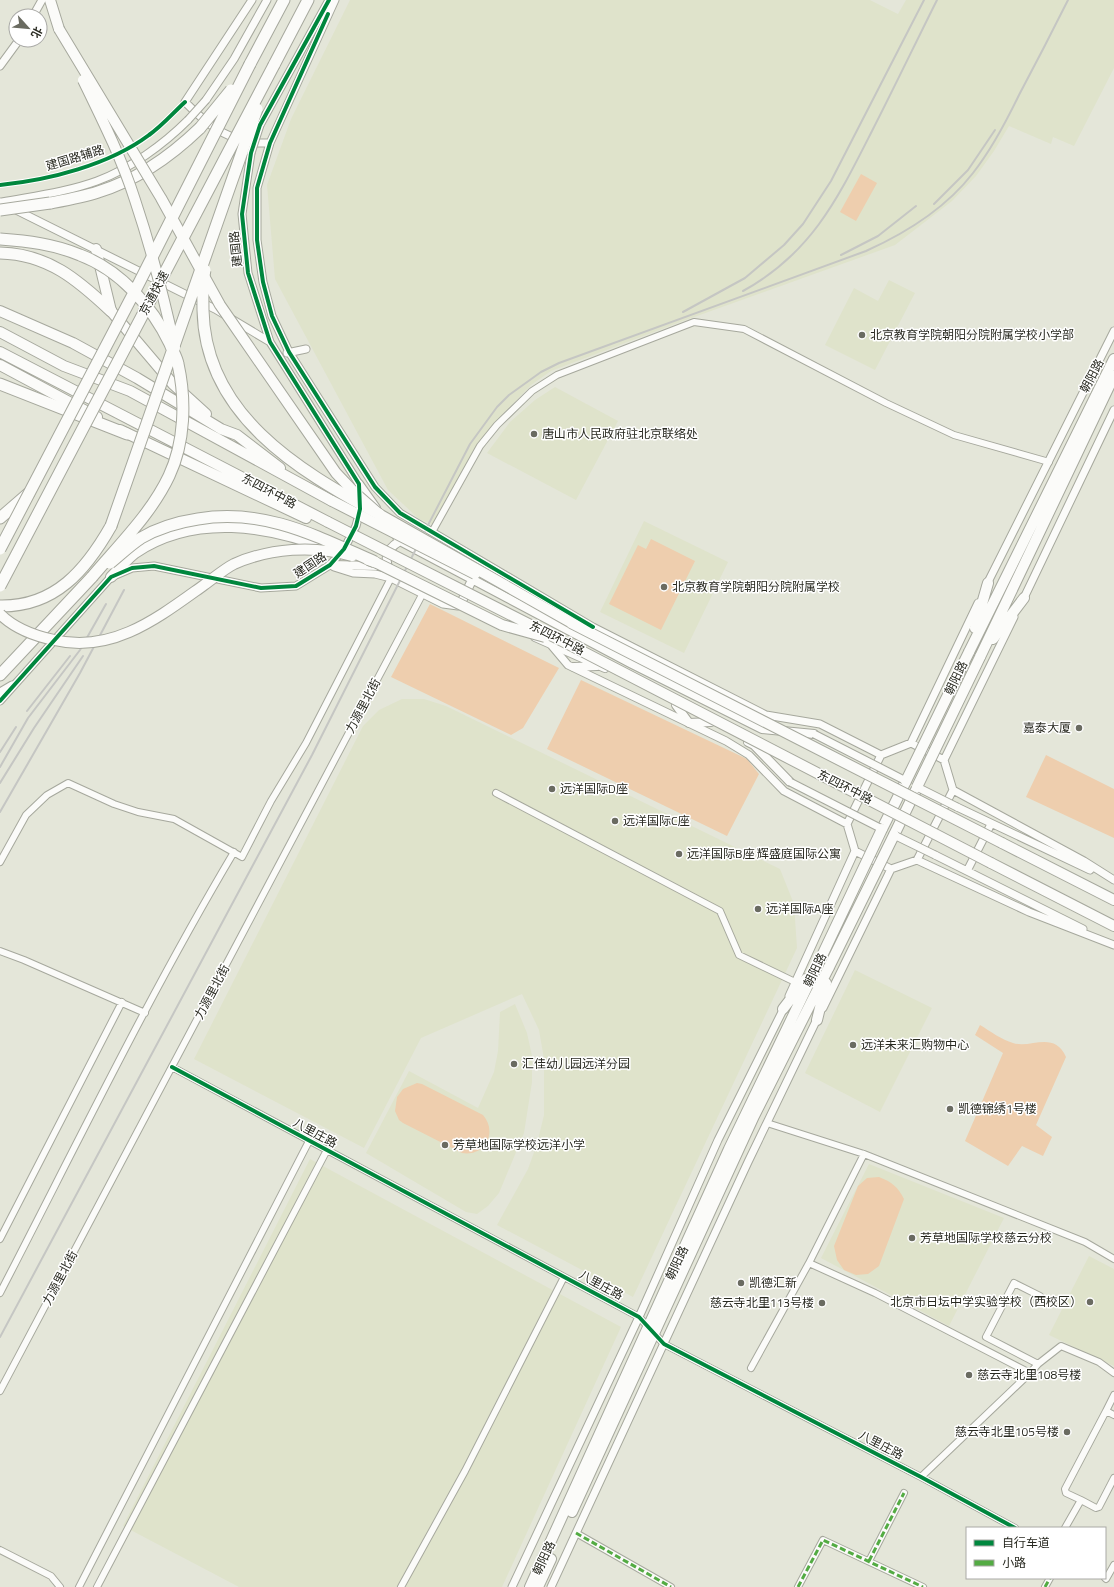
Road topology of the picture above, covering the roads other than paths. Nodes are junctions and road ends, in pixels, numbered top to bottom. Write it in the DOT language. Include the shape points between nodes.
graph roads {
  1 [pos="50,0"];
  2 [pos="252,0"];
  3 [pos="267,0"];
  4 [pos="284,0"];
  5 [pos="308,0"];
  6 [pos="329,0"];
  7 [pos="335,0"];
  8 [pos="59,29"];
  9 [pos="13,48"];
  10 [pos="250,64"];
  11 [pos="274,65"];
  12 [pos="0,66"];
  13 [pos="270,143"];
  14 [pos="0,203"];
  15 [pos="214,229"];
  16 [pos="0,239"];
  17 [pos="96,249"];
  18 [pos="0,253"];
  19 [pos="0,311"];
  20 [pos="111,312"];
  21 [pos="1114,331"];
  22 [pos="0,332"];
  23 [pos="270,342"];
  24 [pos="306,349"];
  25 [pos="0,352"];
  26 [pos="289,352"];
  27 [pos="278,354"];
  28 [pos="1114,359"];
  29 [pos="178,362"];
  30 [pos="0,365"];
  31 [pos="1098,365"];
  32 [pos="1112,373"];
  33 [pos="0,384"];
  34 [pos="1114,410"];
  35 [pos="221,429"];
  36 [pos="127,434"];
  37 [pos="1049,462"];
  38 [pos="359,484"];
  39 [pos="309,489"];
  40 [pos="30,493"];
  41 [pos="379,514"];
  42 [pos="0,518"];
  43 [pos="328,522"];
  44 [pos="432,532"];
  45 [pos="400,541"];
  46 [pos="0,549"];
  47 [pos="331,550"];
  48 [pos="375,562"];
  49 [pos="330,565"];
  50 [pos="387,566"];
  51 [pos="92,577"];
  52 [pos="111,577"];
  53 [pos="391,578"];
  54 [pos="472,580"];
  55 [pos="988,583"];
  56 [pos="0,586"];
  57 [pos="423,593"];
  58 [pos="1024,598"];
  59 [pos="462,601"];
  60 [pos="0,606"];
  61 [pos="477,608"];
  62 [pos="0,614"];
  63 [pos="577,626"];
  64 [pos="568,644"];
  65 [pos="552,646"];
  66 [pos="969,652"];
  67 [pos="980,657"];
  68 [pos="599,665"];
  69 [pos="574,668"];
  70 [pos="24,674"];
  71 [pos="0,675"];
  72 [pos="0,692"];
  73 [pos="0,701"];
  74 [pos="676,705"];
  75 [pos="711,722"];
  76 [pos="689,723"];
  77 [pos="814,734"];
  78 [pos="911,743"];
  79 [pos="881,755"];
  80 [pos="944,760"];
  81 [pos="906,781"];
  82 [pos="790,782"];
  83 [pos="917,787"];
  84 [pos="953,790"];
  85 [pos="496,793"];
  86 [pos="847,824"];
  87 [pos="991,824"];
  88 [pos="882,829"];
  89 [pos="894,834"];
  90 [pos="855,851"];
  91 [pos="234,852"];
  92 [pos="917,860"];
  93 [pos="0,862"];
  94 [pos="891,870"];
  95 [pos="967,871"];
  96 [pos="1114,880"];
  97 [pos="1114,900"];
  98 [pos="1114,926"];
  99 [pos="1114,944"];
  100 [pos="0,951"];
  101 [pos="819,962"];
  102 [pos="829,967"];
  103 [pos="795,982"];
  104 [pos="122,1002"];
  105 [pos="783,1009"];
  106 [pos="145,1013"];
  107 [pos="817,1020"];
  108 [pos="172,1067"];
  109 [pos="767,1123"];
  110 [pos="309,1141"];
  111 [pos="327,1150"];
  112 [pos="864,1154"];
  113 [pos="0,1239"];
  114 [pos="1114,1259"];
  115 [pos="809,1262"];
  116 [pos="564,1277"];
  117 [pos="0,1293"];
  118 [pos="1038,1300"];
  119 [pos="639,1317"];
  120 [pos="651,1330"];
  121 [pos="664,1344"];
  122 [pos="1038,1364"];
  123 [pos="752,1368"];
  124 [pos="1030,1373"];
  125 [pos="1114,1373"];
  126 [pos="0,1391"];
  127 [pos="1114,1395"];
  128 [pos="1106,1411"];
  129 [pos="1114,1415"];
  130 [pos="921,1477"];
  131 [pos="1114,1478"];
  132 [pos="904,1492"];
  133 [pos="1081,1500"];
  134 [pos="1013,1527"];
  135 [pos="1066,1527"];
  136 [pos="576,1534"];
  137 [pos="0,1550"];
  138 [pos="869,1561"];
  139 [pos="1114,1565"];
  140 [pos="1106,1579"];
  141 [pos="912,1585"];
  142 [pos="60,1587"];
  143 [pos="79,1587"];
  144 [pos="97,1587"];
  145 [pos="401,1587"];
  146 [pos="512,1587"];
  147 [pos="530,1587"];
  148 [pos="538,1587"];
  149 [pos="551,1587"];
  150 [pos="671,1587"];
  151 [pos="798,1587"];
  152 [pos="923,1587"];
  1 -- 8 [label="highway"];
  2 -- 13 [label="street" via="185,102 201,119 225,135 248,143"];
  3 -- 14 [label="street, bridge" via="234,59 206,100 172,136 136,161 98,181"];
  4 -- 10 [label="highway, 京通快速"];
  5 -- 11 [label="highway, 京通快速"];
  6 -- 23 [label="street, 建国路, bridge" via="260,126 251,153 242,214 247,266"];
  7 -- 13 [label="street"];
  8 -- 29 [label="highway, bridge" via="111,137 135,200 161,290"];
  8 -- 41 [label="highway, bridge" via="161,198 220,305 336,473"];
  9 -- 12 [label="street"];
  10 -- 14 [label="highway, bridge" via="200,128 183,144 143,173 99,192 50,203"];
  10 -- 40 [label="highway, 京通快速, bridge"];
  11 -- 15 [label="highway, bridge"];
  11 -- 56 [label="highway, 京通快速, bridge"];
  13 -- 26 [label="street" via="257,188 257,240 270,309"];
  14 -- 17 [label="street"];
  15 -- 41 [label="highway, bridge" via="203,279 204,332 216,369 233,402 257,432 285,456 327,486"];
  15 -- 60 [label="highway, bridge" via="111,526 98,549 78,573 55,592 34,601"];
  16 -- 29 [label="highway, bridge" via="29,241 55,247 81,255 111,272 138,296 161,325"];
  17 -- 20 [label="highway"];
  17 -- 23 [label="street" via="215,309"];
  18 -- 20 [label="highway" via="31,257 52,264 92,293"];
  19 -- 35 [label="highway" via="73,343"];
  20 -- 35 [label="highway" via="173,384"];
  21 -- 31 [label="street, 朝阳路"];
  22 -- 39 [label="highway, 东四环中路" via="64,366 130,391"];
  23 -- 27 [label="street, 建国路"];
  24 -- 26 [label="street"];
  25 -- 43 [label="highway, 东四环中路"];
  26 -- 27 [label="street"];
  26 -- 44 [label="street" via="375,487 400,514"];
  27 -- 38 [label="street, 建国路"];
  28 -- 32 [label="highway, 朝阳路"];
  29 -- 51 [label="highway, bridge" via="184,409 180,444 169,476 150,507"];
  30 -- 36 [label="highway"];
  31 -- 32 [label="street"];
  31 -- 37 [label="street, 朝阳路"];
  32 -- 66 [label="highway, 朝阳路"];
  32 -- 67 [label="highway, 朝阳路"];
  33 -- 36 [label="highway"];
  34 -- 58 [label="street, 朝阳路"];
  35 -- 39 [label="highway" via="237,435"];
  36 -- 43 [label="highway" via="307,518"];
  37 -- 44 [label="street" via="954,435 886,403 744,329 694,322 557,375 532,391 497,425 480,446"];
  37 -- 55 [label="street, 朝阳路"];
  38 -- 45 [label="main road, 东四环中路"];
  38 -- 49 [label="street, 建国路" via="360,509 356,526 344,549"];
  39 -- 63 [label="highway, 东四环中路, bridge"];
  40 -- 42 [label="highway"];
  40 -- 46 [label="highway, 京通快速, bridge"];
  41 -- 63 [label="highway, bridge"];
  43 -- 64 [label="highway, 东四环中路, bridge"];
  44 -- 79 [label="street" via="593,626 766,715 820,724"];
  45 -- 50 [label="main road" via="392,546 387,555"];
  45 -- 54 [label="main road, 东四环中路"];
  47 -- 48 [label="highway, bridge"];
  47 -- 52 [label="highway" via="299,538 250,527 193,530 160,539 134,554"];
  47 -- 62 [label="highway, bridge" via="284,550 258,555 233,565 137,630 109,640 64,643 43,638 22,630"];
  48 -- 51 [label="highway, bridge" via="307,531 272,521 242,516 212,517 169,526 141,539"];
  48 -- 64 [label="highway, bridge" via="502,625"];
  49 -- 50 [label="main road, 东四环中路"];
  49 -- 52 [label="street, 建国路" via="296,586 261,588 154,566 132,568"];
  49 -- 53 [label="street, 东四环中路" via="353,573"];
  50 -- 53 [label="main road"];
  50 -- 59 [label="main road, 东四环中路"];
  51 -- 71 [label="highway"];
  52 -- 70 [label="street"];
  53 -- 57 [label="street, 东四环中路"];
  53 -- 91 [label="street" via="306,743 271,801 242,857"];
  54 -- 59 [label="main road"];
  54 -- 77 [label="main road, 东四环中路" via="762,729"];
  55 -- 66 [label="highway"];
  55 -- 78 [label="street, 朝阳路"];
  57 -- 61 [label="street, 东四环中路" via="443,604"];
  57 -- 108 [label="street, 力源里北街"];
  58 -- 67 [label="highway"];
  58 -- 80 [label="street, 朝阳路"];
  59 -- 61 [label="main road, 东四环中路"];
  61 -- 65 [label="main road, 东四环中路"];
  63 -- 97 [label="highway, 东四环中路, bridge"];
  64 -- 98 [label="highway, 东四环中路, bridge"];
  65 -- 68 [label="main road, 东四环中路"];
  65 -- 69 [label="street, 东四环中路" via="568,665"];
  66 -- 81 [label="highway, 朝阳路, bridge"];
  67 -- 83 [label="highway, 朝阳路, bridge"];
  68 -- 69 [label="main road"];
  68 -- 74 [label="main road, 东四环中路"];
  69 -- 76 [label="street, 东四环中路"];
  70 -- 72 [label="street"];
  70 -- 73 [label="street"];
  74 -- 75 [label="main road, 东四环中路"];
  74 -- 76 [label="main road"];
  75 -- 76 [label="main road"];
  75 -- 82 [label="main road, 东四环中路" via="754,745"];
  76 -- 86 [label="street, 东四环中路" via="749,755 784,792"];
  77 -- 81 [label="street, 东四环中路, bridge"];
  78 -- 79 [label="street"];
  78 -- 80 [label="street"];
  79 -- 86 [label="street"];
  80 -- 84 [label="street"];
  81 -- 83 [label="street, 东四环中路"];
  81 -- 88 [label="highway, 朝阳路, bridge"];
  82 -- 88 [label="street, 东四环中路, bridge"];
  83 -- 87 [label="street, 东四环中路, bridge"];
  83 -- 89 [label="highway, 朝阳路, bridge"];
  84 -- 92 [label="street"];
  84 -- 96 [label="street, 东四环中路"];
  85 -- 103 [label="street" via="720,911 739,955"];
  86 -- 90 [label="street"];
  87 -- 95 [label="street"];
  87 -- 96 [label="street, 东四环中路"];
  88 -- 89 [label="street, 东四环中路"];
  88 -- 101 [label="highway, 朝阳路, bridge"];
  89 -- 95 [label="street, bridge"];
  89 -- 102 [label="highway, 朝阳路, bridge"];
  90 -- 94 [label="street"];
  90 -- 103 [label="street, 朝阳路"];
  91 -- 93 [label="street" via="174,819 114,804 68,783 47,795 26,815"];
  91 -- 106 [label="street"];
  92 -- 94 [label="street"];
  92 -- 99 [label="street" via="1029,912"];
  94 -- 107 [label="street, 朝阳路"];
  95 -- 99 [label="street"];
  100 -- 104 [label="street"];
  101 -- 105 [label="highway"];
  101 -- 120 [label="highway, 朝阳路" via="729,1149"];
  102 -- 107 [label="highway"];
  102 -- 120 [label="highway, 朝阳路"];
  103 -- 105 [label="street, 朝阳路"];
  104 -- 106 [label="street"];
  104 -- 113 [label="street"];
  105 -- 119 [label="street, 朝阳路" via="718,1140"];
  106 -- 117 [label="street"];
  107 -- 109 [label="street, 朝阳路"];
  108 -- 110 [label="street, 八里庄路"];
  108 -- 126 [label="street, 力源里北街"];
  109 -- 112 [label="street"];
  109 -- 121 [label="street, 朝阳路"];
  110 -- 111 [label="street, 八里庄路"];
  110 -- 143 [label="street"];
  111 -- 116 [label="street, 八里庄路"];
  111 -- 144 [label="street"];
  112 -- 114 [label="street" via="1085,1242"];
  112 -- 115 [label="street"];
  115 -- 123 [label="street"];
  115 -- 124 [label="street"];
  116 -- 119 [label="street, 八里庄路"];
  116 -- 145 [label="street" via="465,1471"];
  118 -- 122 [label="street" via="1040,1296 1014,1283 986,1337"];
  119 -- 120 [label="street, 八里庄路"];
  119 -- 146 [label="street, 朝阳路"];
  120 -- 121 [label="street, 八里庄路"];
  120 -- 147 [label="highway, 朝阳路"];
  120 -- 148 [label="highway, 朝阳路"];
  121 -- 130 [label="street, 八里庄路"];
  121 -- 136 [label="street, 朝阳路"];
  122 -- 124 [label="street"];
  122 -- 125 [label="street" via="1061,1346 1099,1362"];
  124 -- 130 [label="street"];
  127 -- 128 [label="street"];
  128 -- 129 [label="street"];
  128 -- 133 [label="street" via="1065,1489 1066,1493"];
  130 -- 134 [label="street, 八里庄路"];
  131 -- 133 [label="street" via="1099,1507 1096,1508"];
  132 -- 138 [label="street"];
  133 -- 135 [label="street"];
  136 -- 149 [label="street, 朝阳路"];
  136 -- 150 [label="street"];
  137 -- 142 [label="street" via="51,1576"];
  138 -- 141 [label="street"];
  138 -- 151 [label="street" via="823,1540"];
  139 -- 140 [label="street"];
  141 -- 152 [label="street"];
}
